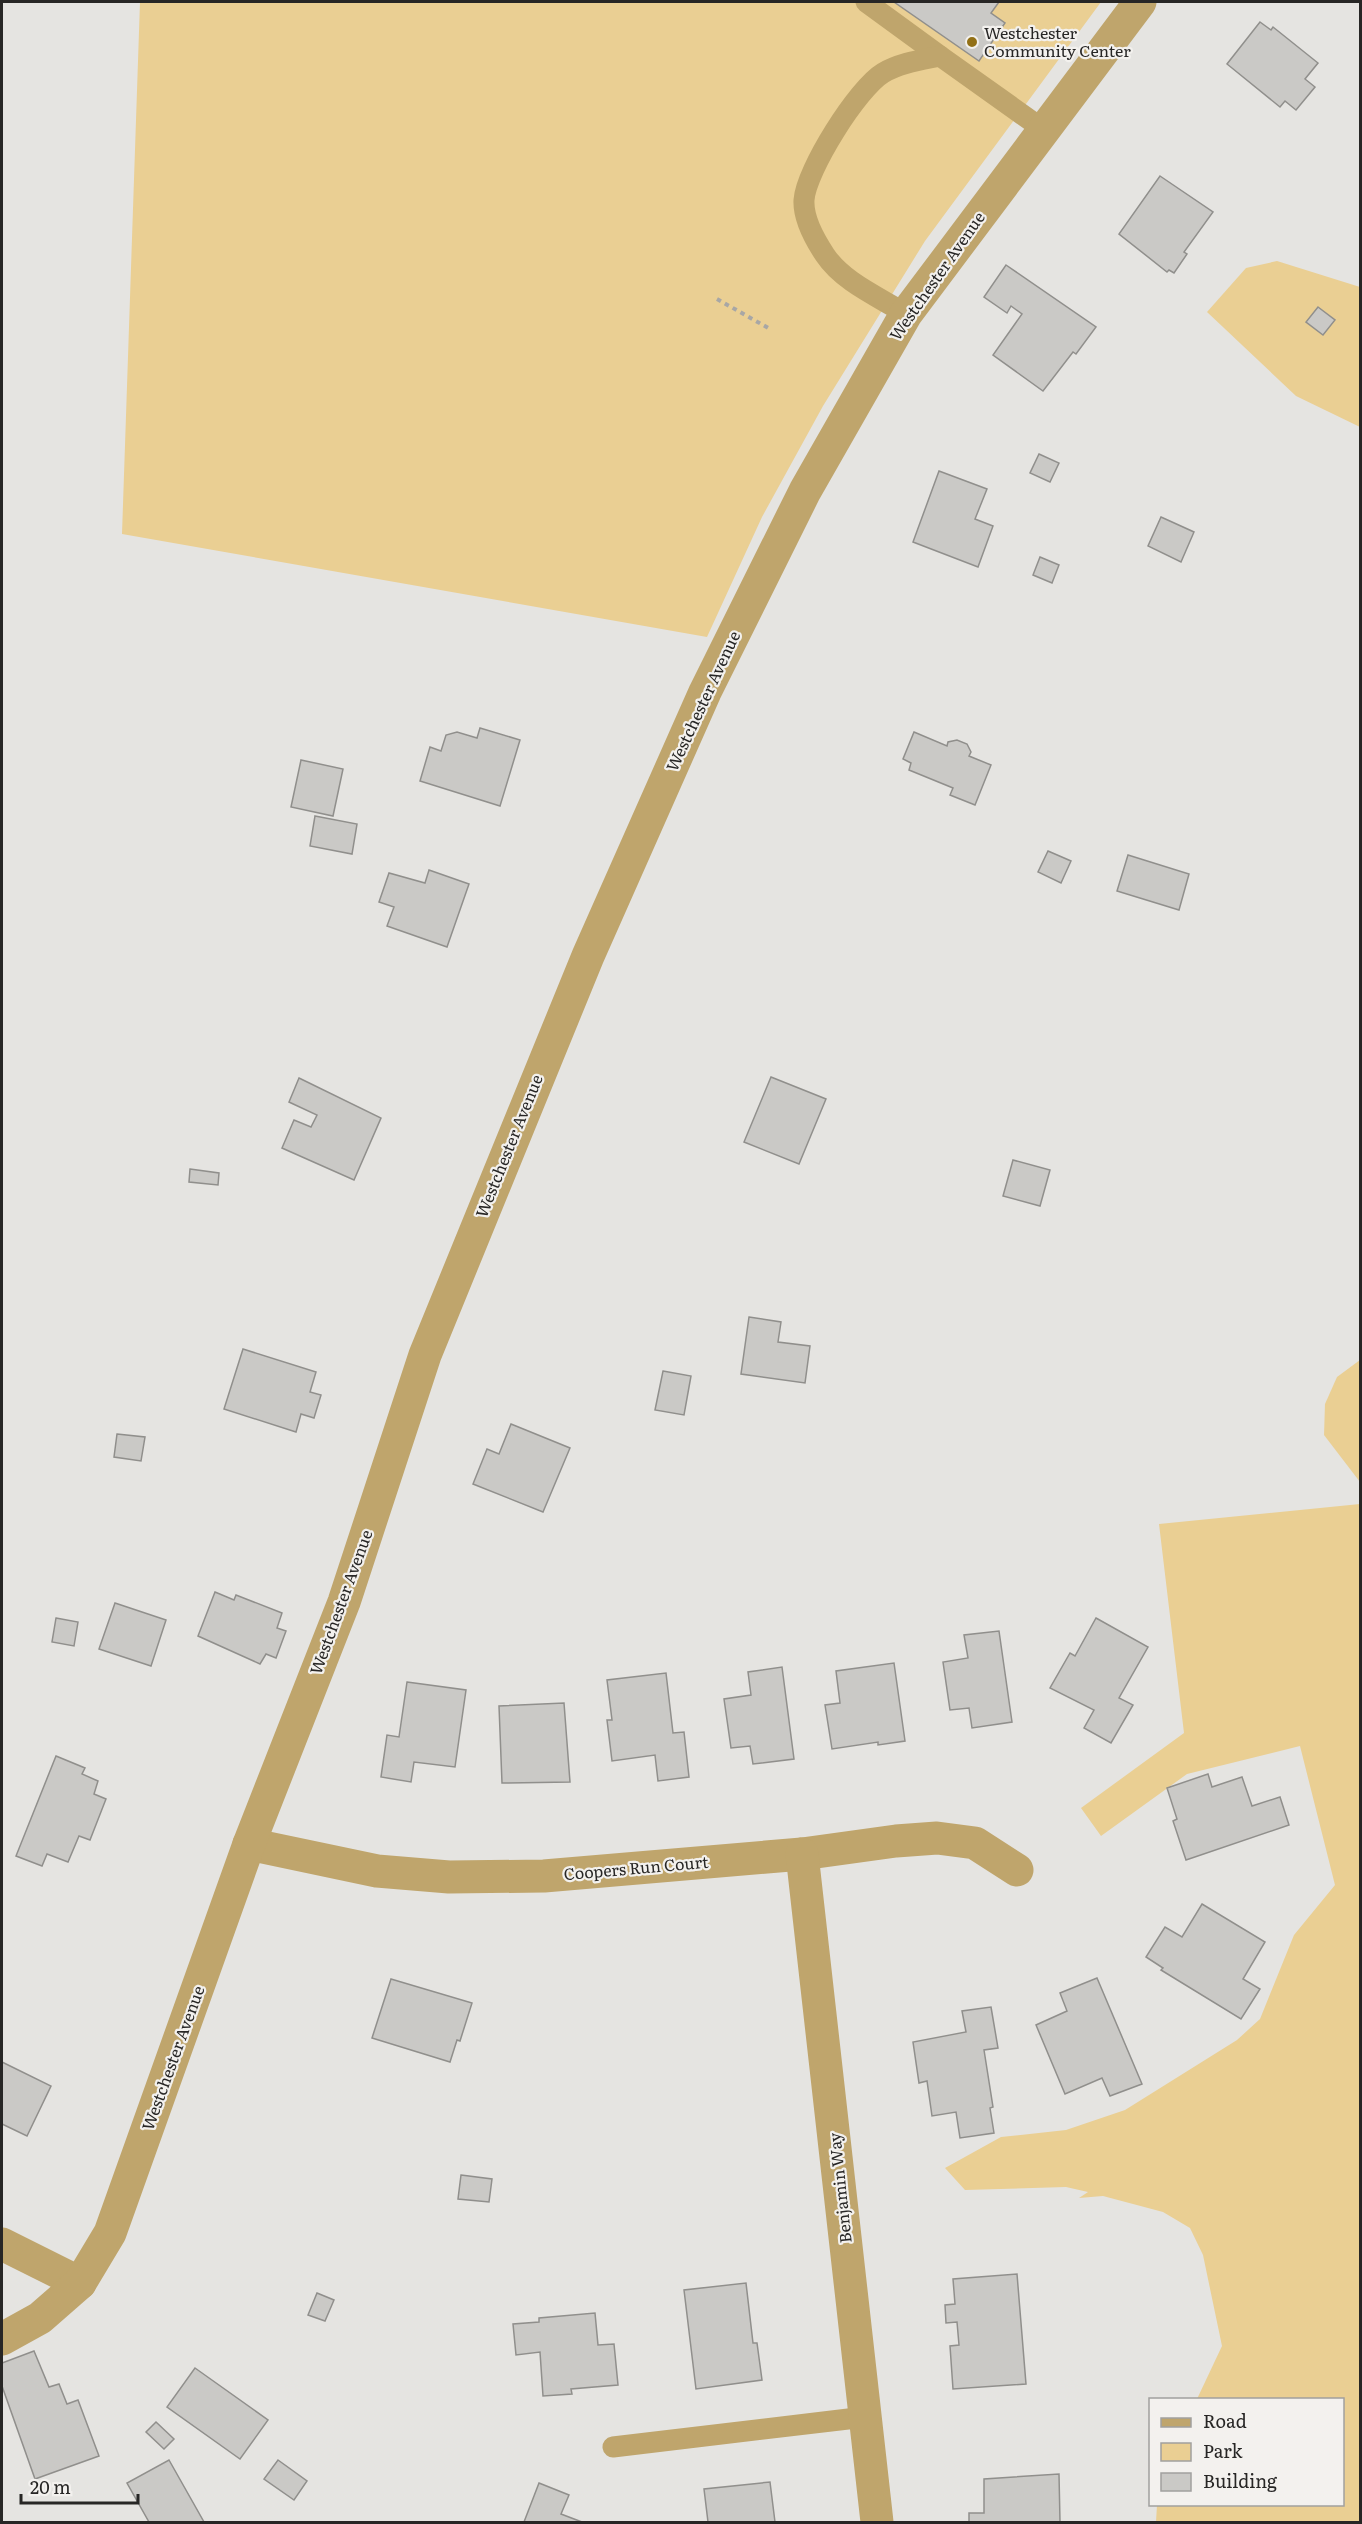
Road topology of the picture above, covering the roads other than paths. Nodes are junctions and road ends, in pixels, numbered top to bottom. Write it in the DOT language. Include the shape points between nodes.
graph roads {
  1 [pos="866,2"];
  2 [pos="1140,2"];
  3 [pos="940,56"];
  4 [pos="1044,130"];
  5 [pos="906,314"];
  6 [pos="249,1844"];
  7 [pos="802,1854"];
  8 [pos="1017,1870"];
  9 [pos="2,2244"];
  10 [pos="80,2283"];
  11 [pos="2,2339"];
  12 [pos="865,2417"];
  13 [pos="613,2447"];
  14 [pos="877,2523"];
  1 -- 3 [label="lane"];
  2 -- 4 [label="street, Westchester Avenue"];
  3 -- 4 [label="lane"];
  3 -- 5 [label="lane" via="882,73 857,96 816,163 804,199 809,225 825,255 843,275"];
  4 -- 5 [label="street, Westchester Avenue"];
  5 -- 6 [label="street, Westchester Avenue" via="805,491 705,692 588,956 425,1356 344,1602"];
  6 -- 7 [label="street, Coopers Run Court" via="376,1871 449,1877 544,1876"];
  6 -- 10 [label="street, Westchester Avenue" via="110,2234"];
  7 -- 8 [label="street, Coopers Run Court" via="937,1838 975,1843"];
  7 -- 12 [label="street, Benjamin Way"];
  9 -- 10 [label="street"];
  10 -- 11 [label="street, Westchester Avenue" via="40,2318"];
  12 -- 13 [label="lane"];
  12 -- 14 [label="street, Benjamin Way"];
}
